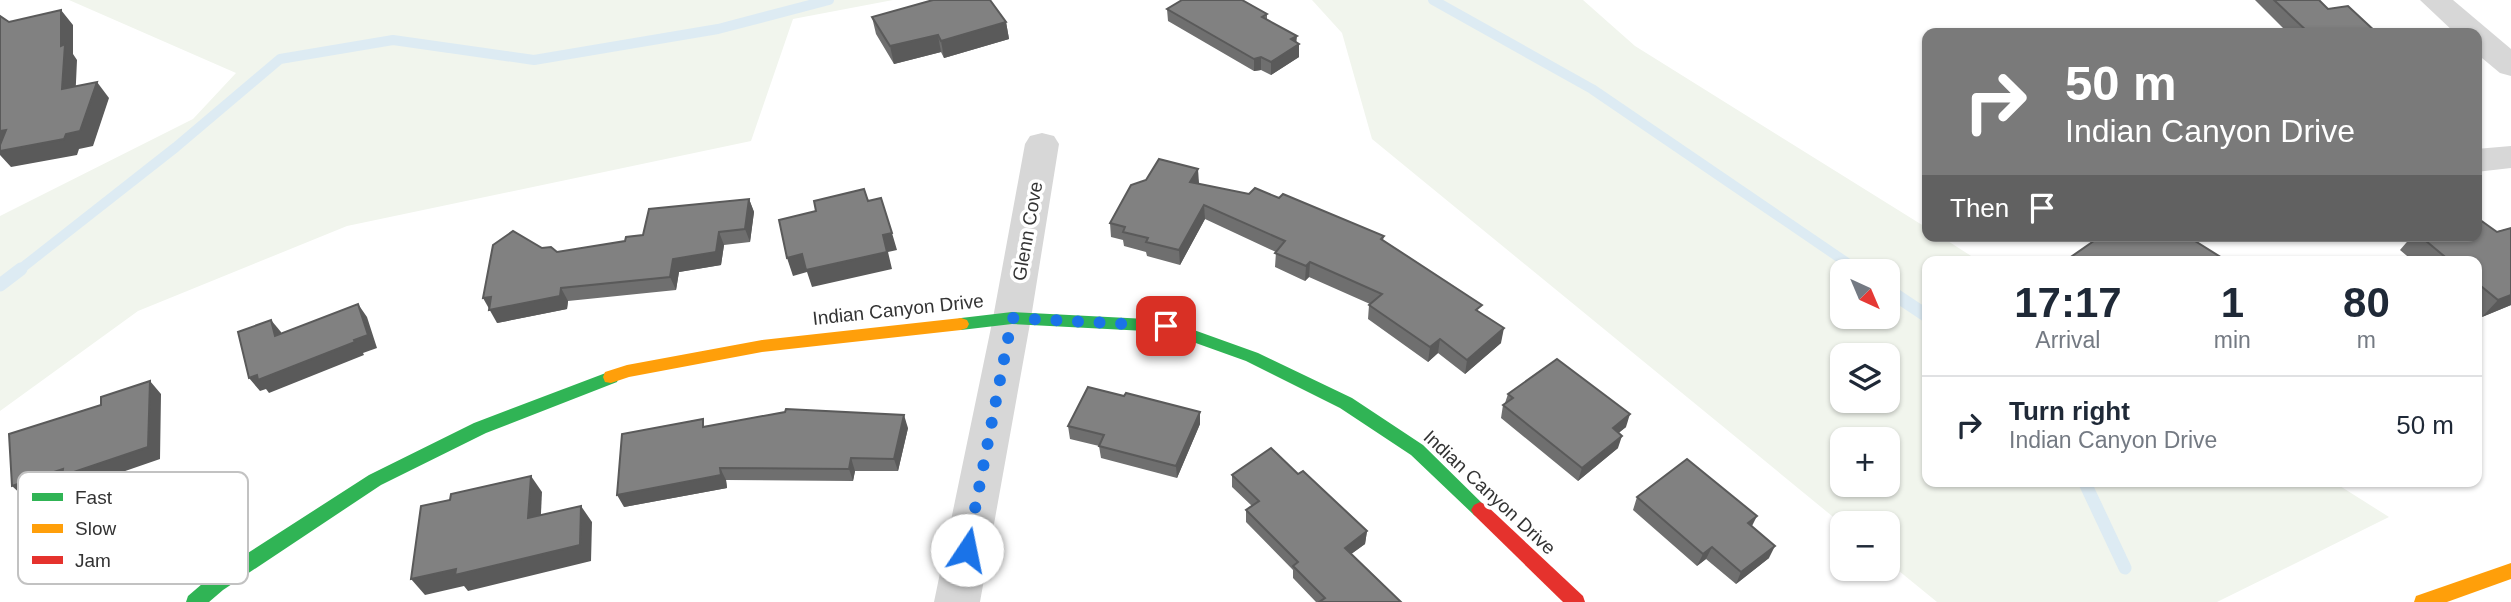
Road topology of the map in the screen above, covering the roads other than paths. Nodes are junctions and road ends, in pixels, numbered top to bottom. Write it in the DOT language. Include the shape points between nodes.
graph roads {
  1 [pos="2435,0"];
  2 [pos="2467,28"];
  3 [pos="2482,41"];
  4 [pos="2511,66"];
  5 [pos="1042,144"];
  6 [pos="2511,157"];
  7 [pos="2482,159"];
  8 [pos="1012,318"];
  9 [pos="248,563"];
  10 [pos="2511,571"];
  11 [pos="216,584"];
  12 [pos="195,602"];
  13 [pos="957,602"];
  14 [pos="1576,602"];
  15 [pos="2423,602"];
  1 -- 2 [label="street"];
  3 -- 4 [label="street"];
  5 -- 8 [label="street, Glenn Cove"];
  6 -- 7 [label="street"];
  8 -- 9 [label="street, Indian Canyon Drive" via="762,346 627,371 480,428 375,480"];
  8 -- 13 [label="street, Glenn Cove"];
  8 -- 14 [label="street, Indian Canyon Drive" via="1166,326 1252,357 1346,403 1417,450"];
  10 -- 15 [label="street"];
  11 -- 12 [label="street, Indian Canyon Drive"];
}
